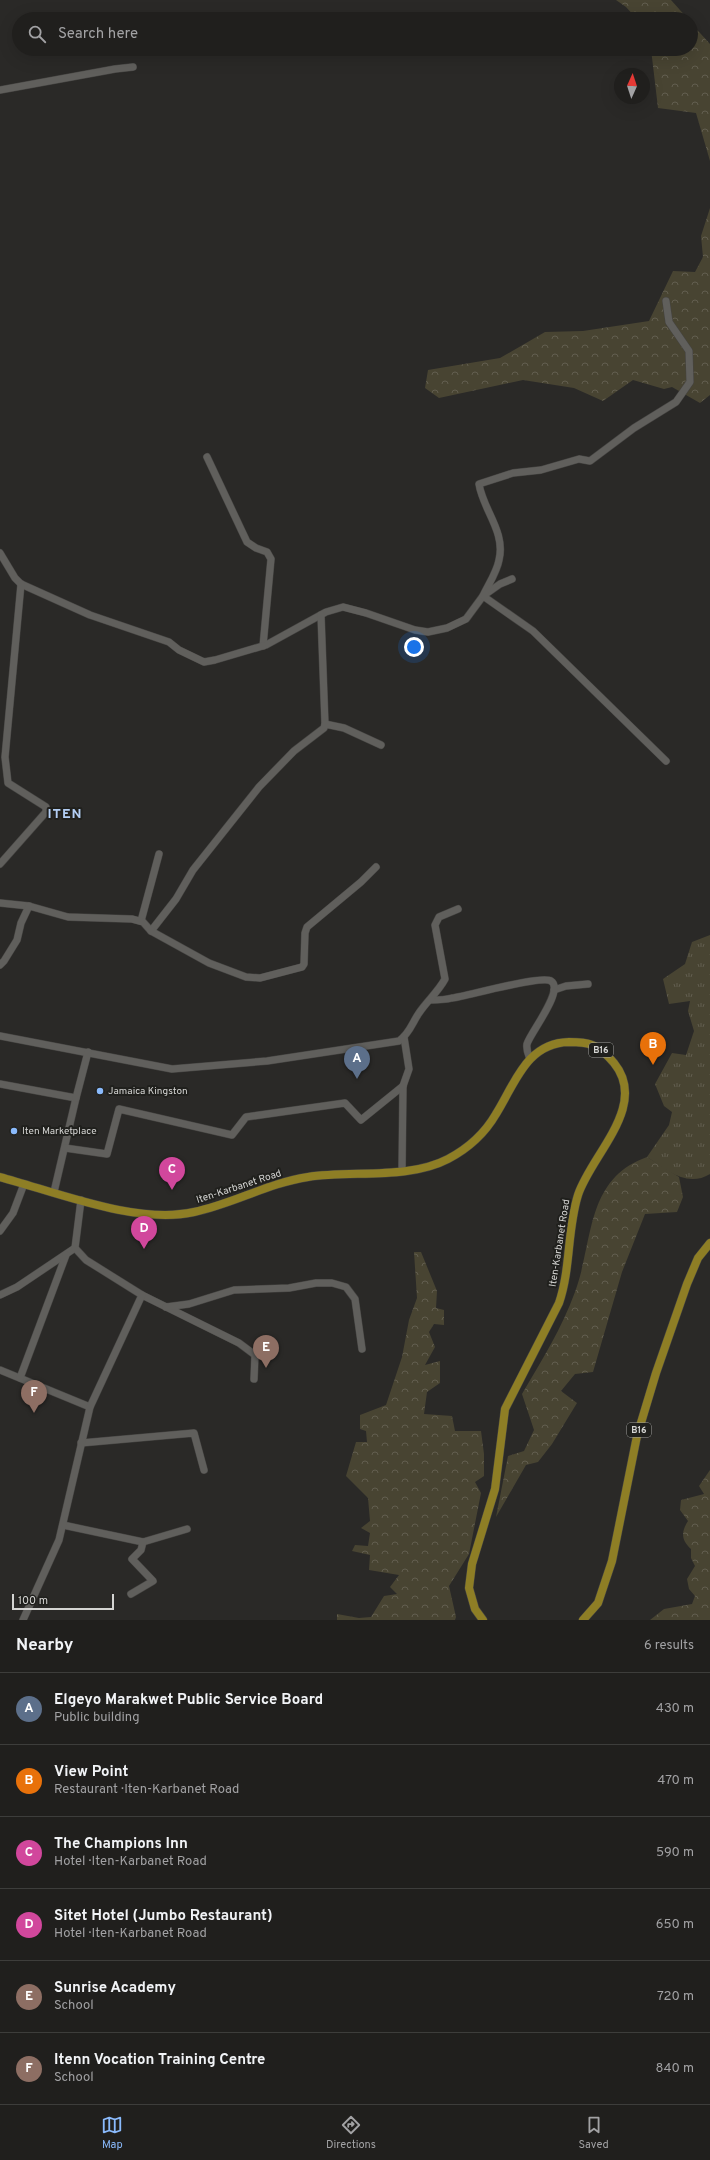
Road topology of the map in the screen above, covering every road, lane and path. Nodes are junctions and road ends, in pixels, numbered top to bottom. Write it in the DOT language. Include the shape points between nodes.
graph roads {
  1 [pos="133,67"];
  2 [pos="0,90"];
  3 [pos="666,301"];
  4 [pos="207,457"];
  5 [pos="0,553"];
  6 [pos="512,580"];
  7 [pos="21,584"];
  8 [pos="483,596"];
  9 [pos="321,615"];
  10 [pos="263,646"];
  11 [pos="325,724"];
  12 [pos="381,745"];
  13 [pos="666,761"];
  14 [pos="159,854"];
  15 [pos="0,865"];
  16 [pos="376,867"];
  17 [pos="0,903"];
  18 [pos="29,906"];
  19 [pos="458,909"];
  20 [pos="141,922"];
  21 [pos="151,931"];
  22 [pos="0,965"];
  23 [pos="588,984"];
  24 [pos="554,990"];
  25 [pos="430,1000"];
  26 [pos="0,1036"];
  27 [pos="404,1037"];
  28 [pos="88,1052"];
  29 [pos="530,1059"];
  30 [pos="0,1084"];
  31 [pos="403,1086"];
  32 [pos="76,1098"];
  33 [pos="65,1148"];
  34 [pos="402,1171"];
  35 [pos="0,1177"];
  36 [pos="24,1184"];
  37 [pos="54,1192"];
  38 [pos="81,1200"];
  39 [pos="0,1231"];
  40 [pos="710,1243"];
  41 [pos="76,1248"];
  42 [pos="66,1256"];
  43 [pos="0,1295"];
  44 [pos="142,1295"];
  45 [pos="166,1307"];
  46 [pos="362,1349"];
  47 [pos="0,1370"];
  48 [pos="20,1378"];
  49 [pos="254,1379"];
  50 [pos="90,1407"];
  51 [pos="81,1443"];
  52 [pos="204,1470"];
  53 [pos="63,1525"];
  54 [pos="187,1529"];
  55 [pos="143,1542"];
  56 [pos="131,1594"];
  57 [pos="23,1620"];
  58 [pos="483,1620"];
  59 [pos="583,1620"];
  1 -- 2 [label="street"];
  3 -- 8 [label="street" via="669,322 689,351 690,382 676,402 634,428 590,461 579,459 541,470 513,473 479,484 481,496 499,534 500,560"];
  4 -- 10 [label="street" via="247,542 267,552 271,559"];
  5 -- 7 [label="street"];
  6 -- 8 [label="street" via="500,584"];
  7 -- 10 [label="street" via="90,616 168,642 204,662"];
  7 -- 15 [label="street" via="5,757 8,783 46,807 46,812"];
  8 -- 9 [label="street" via="466,619 447,628 428,632 343,607"];
  8 -- 13 [label="street" via="533,631"];
  9 -- 10 [label="street"];
  9 -- 11 [label="street"];
  11 -- 12 [label="street" via="344,728"];
  11 -- 21 [label="street" via="324,728 294,751 258,787 193,870 176,899"];
  14 -- 20 [label="street"];
  16 -- 21 [label="street" via="308,927 305,933 304,964 292,970 260,978 242,976 208,964"];
  17 -- 18 [label="street"];
  18 -- 20 [label="street" via="68,916 132,919"];
  18 -- 22 [label="street" via="20,923 17,940"];
  19 -- 25 [label="street" via="439,917 436,925 445,980"];
  20 -- 21 [label="street"];
  23 -- 24 [label="street"];
  24 -- 25 [label="street" via="553,983 549,980 535,980 493,990 471,992 450,999"];
  24 -- 29 [label="street" via="553,999 529,1040 527,1050"];
  25 -- 27 [label="street"];
  26 -- 28 [label="street"];
  27 -- 28 [label="street" via="387,1044 267,1061 172,1069"];
  27 -- 31 [label="street" via="409,1069"];
  28 -- 32 [label="street"];
  29 -- 34 [label="main road, Iten-Karbanet Road / B16" via="516,1078 496,1116 472,1143 446,1160"];
  29 -- 58 [label="main road, Iten-Karbanet Road / B16" via="542,1049 559,1042 594,1045 607,1055 618,1069 626,1092 614,1132 591,1167 578,1196 559,1303 505,1409 495,1489 472,1564 469,1588 476,1609"];
  30 -- 32 [label="street"];
  31 -- 33 [label="street" via="361,1120 345,1103 246,1116 232,1135 119,1109 107,1154"];
  31 -- 34 [label="street"];
  32 -- 33 [label="street"];
  33 -- 37 [label="street"];
  34 -- 38 [label="main road, Iten-Karbanet Road / B16" via="306,1177 194,1212 172,1215 149,1214"];
  35 -- 36 [label="main road, B16"];
  36 -- 37 [label="main road, B16"];
  36 -- 39 [label="street" via="13,1213"];
  37 -- 38 [label="main road, Iten-Karbanet Road / B16"];
  38 -- 41 [label="street"];
  40 -- 59 [label="main road, B16" via="698,1258 687,1284 656,1373 638,1436 612,1561 598,1603"];
  41 -- 42 [label="street"];
  41 -- 44 [label="street" via="86,1260"];
  42 -- 43 [label="street"];
  42 -- 48 [label="street"];
  44 -- 45 [label="street"];
  44 -- 50 [label="street"];
  45 -- 46 [label="street" via="189,1304 234,1290 332,1283 346,1287 356,1299"];
  45 -- 49 [label="street" via="240,1343 255,1355"];
  47 -- 48 [label="street"];
  48 -- 50 [label="street"];
  50 -- 51 [label="street"];
  51 -- 52 [label="street" via="194,1433"];
  51 -- 53 [label="street"];
  53 -- 55 [label="street"];
  53 -- 57 [label="street" via="59,1540"];
  54 -- 55 [label="street"];
  55 -- 56 [label="street" via="132,1559 153,1581"];
}
